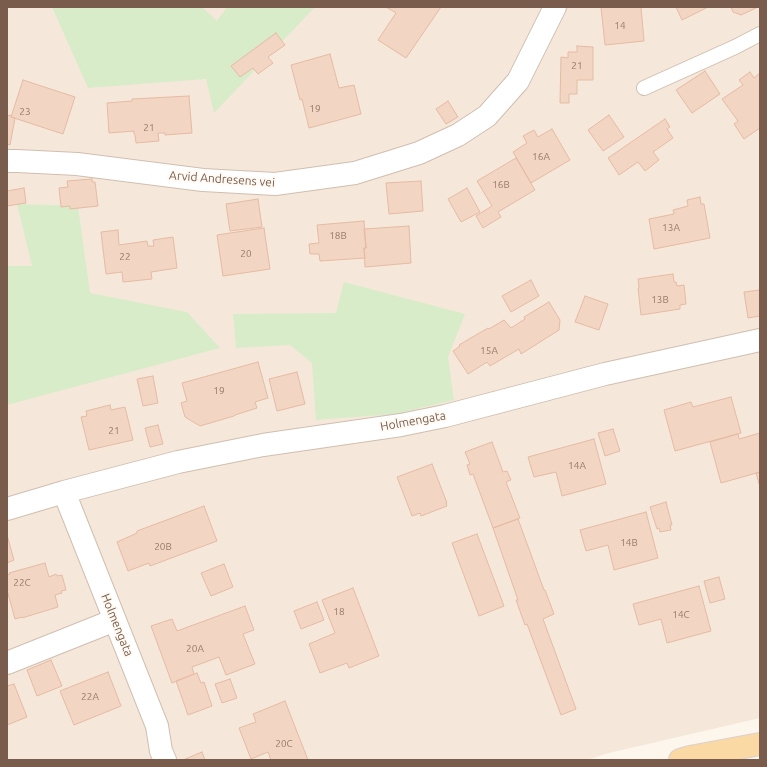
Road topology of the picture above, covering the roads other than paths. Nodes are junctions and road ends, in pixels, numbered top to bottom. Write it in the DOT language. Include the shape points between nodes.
graph roads {
  1 [pos="555,7"];
  2 [pos="760,34"];
  3 [pos="644,88"];
  4 [pos="7,161"];
  5 [pos="760,340"];
  6 [pos="64,492"];
  7 [pos="7,509"];
  8 [pos="115,620"];
  9 [pos="7,663"];
  10 [pos="760,744"];
  11 [pos="165,760"];
  12 [pos="680,760"];
  1 -- 4 [label="street, Arvid Andresens vei" via="518,81 487,116 458,135 419,153 355,173 274,184 203,180 77,164"];
  2 -- 3 [label="lane"];
  5 -- 6 [label="street, Holmengata" via="606,374 445,416 217,454"];
  6 -- 7 [label="street, Holmengata"];
  6 -- 8 [label="street, Holmengata"];
  8 -- 9 [label="street"];
  8 -- 11 [label="street, Holmengata" via="157,726"];
  10 -- 12 [label="main road"];
}
